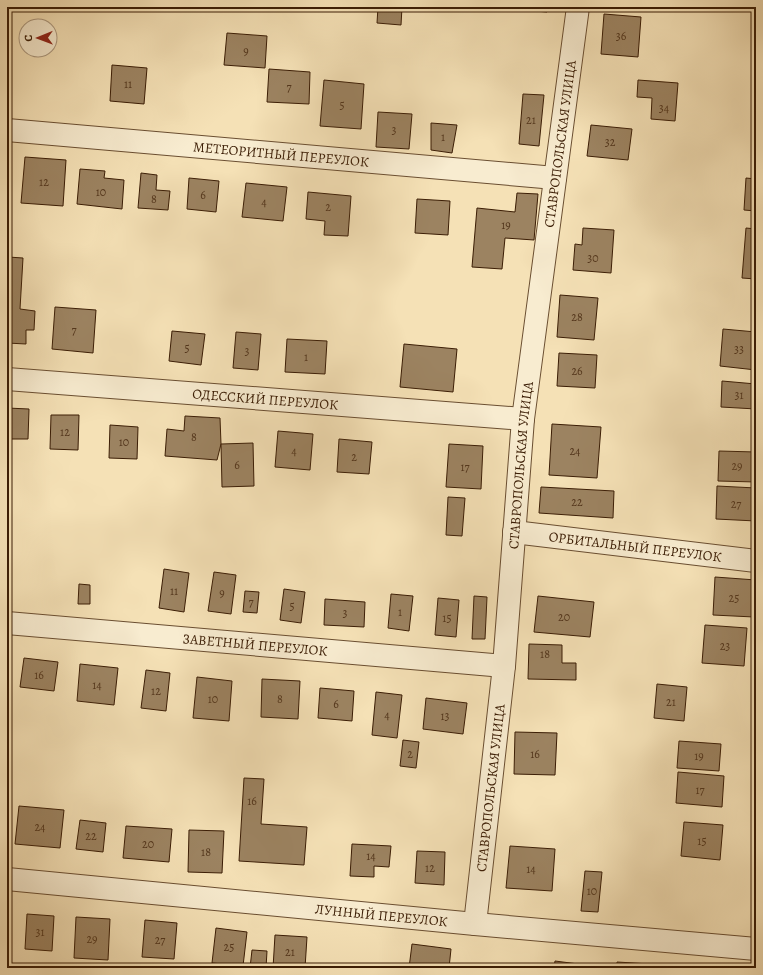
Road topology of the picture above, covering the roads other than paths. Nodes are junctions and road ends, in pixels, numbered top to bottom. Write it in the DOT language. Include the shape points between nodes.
graph roads {
  1 [pos="578,7"];
  2 [pos="7,130"];
  3 [pos="555,178"];
  4 [pos="7,379"];
  5 [pos="523,419"];
  6 [pos="514,532"];
  7 [pos="756,561"];
  8 [pos="7,623"];
  9 [pos="504,666"];
  10 [pos="7,879"];
  11 [pos="475,924"];
  12 [pos="756,949"];
  1 -- 3 [label="street, СТАВРОПОЛЬСКАЯ УЛИЦА"];
  2 -- 3 [label="street, МЕТЕОРИТНЫЙ ПЕРЕУЛОК"];
  3 -- 5 [label="street, СТАВРОПОЛЬСКАЯ УЛИЦА"];
  4 -- 5 [label="street, ОДЕССКИЙ ПЕРЕУЛОК"];
  5 -- 6 [label="street, СТАВРОПОЛЬСКАЯ УЛИЦА"];
  6 -- 7 [label="street, ОРБИТАЛЬНЫЙ ПЕРЕУЛОК"];
  6 -- 9 [label="street, СТАВРОПОЛЬСКАЯ УЛИЦА"];
  8 -- 9 [label="street, ЗАВЕТНЫЙ ПЕРЕУЛОК"];
  9 -- 11 [label="street, СТАВРОПОЛЬСКАЯ УЛИЦА"];
  10 -- 11 [label="street, ЛУННЫЙ ПЕРЕУЛОК"];
  11 -- 12 [label="street, ЛУННЫЙ ПЕРЕУЛОК"];
}
